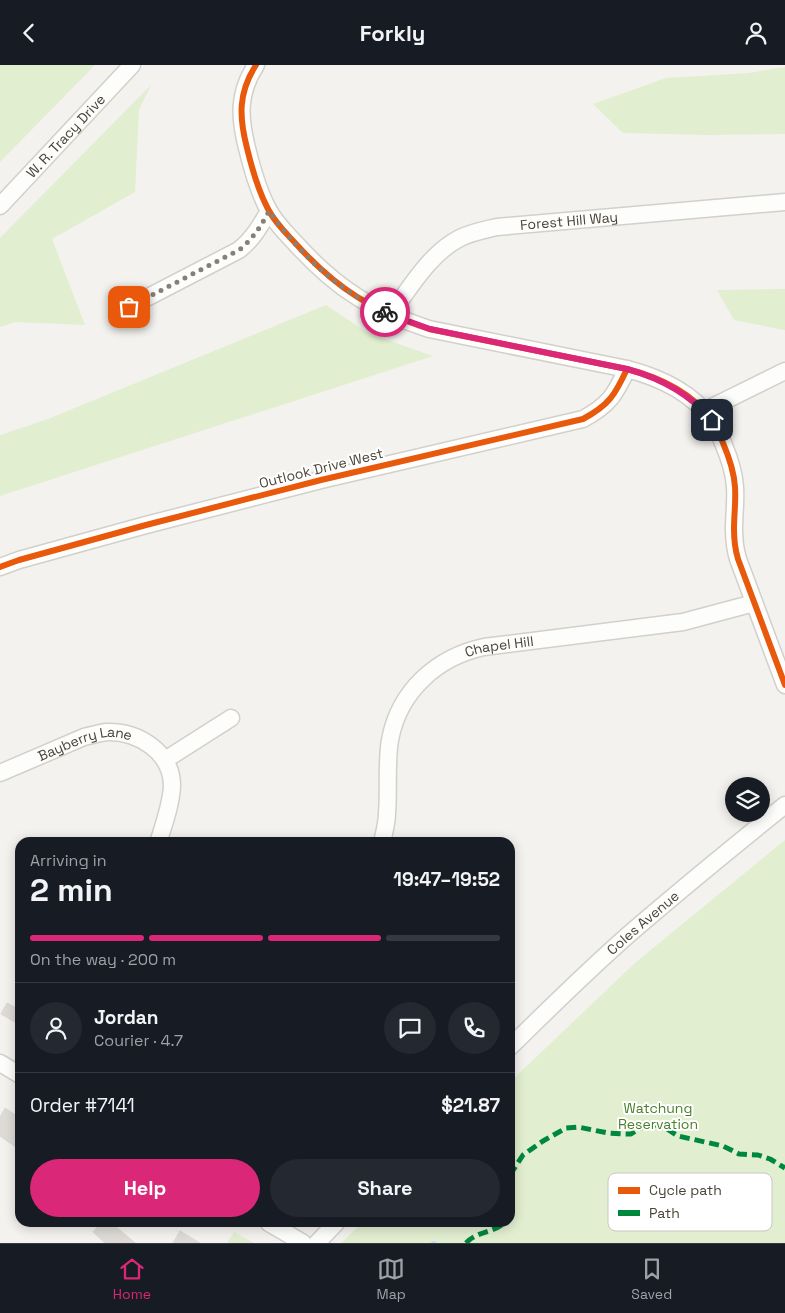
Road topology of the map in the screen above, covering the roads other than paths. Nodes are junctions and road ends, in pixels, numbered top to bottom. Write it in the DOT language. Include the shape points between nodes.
graph roads {
  1 [pos="132,65"];
  2 [pos="256,65"];
  3 [pos="785,202"];
  4 [pos="0,206"];
  5 [pos="269,211"];
  6 [pos="129,307"];
  7 [pos="390,315"];
  8 [pos="627,369"];
  9 [pos="785,371"];
  10 [pos="704,411"];
  11 [pos="0,567"];
  12 [pos="754,603"];
  13 [pos="785,685"];
  14 [pos="231,718"];
  15 [pos="165,760"];
  16 [pos="0,773"];
  17 [pos="785,805"];
  18 [pos="160,837"];
  19 [pos="383,837"];
  20 [pos="515,1042"];
  21 [pos="1,1065"];
  22 [pos="15,1072"];
  23 [pos="276,1227"];
  24 [pos="332,1227"];
  25 [pos="303,1243"];
  26 [pos="316,1243"];
  1 -- 4 [label="street, W. R. Tracy Drive"];
  2 -- 5 [label="street" via="242,93 241,117 251,164"];
  3 -- 7 [label="street, Forest Hill Way" via="475,231 438,254"];
  5 -- 6 [label="street" via="252,238 239,250"];
  5 -- 7 [label="street" via="332,279 351,294"];
  7 -- 8 [label="street" via="430,329"];
  8 -- 10 [label="street" via="663,382 686,395"];
  8 -- 11 [label="street, Outlook Drive West" via="608,401 583,419 312,482"];
  9 -- 10 [label="street"];
  10 -- 12 [label="street" via="719,432 731,463 735,488 735,547"];
  12 -- 13 [label="street"];
  12 -- 19 [label="street, Chapel Hill" via="683,622 478,648 440,664 414,688 392,730 388,814"];
  14 -- 15 [label="street"];
  15 -- 16 [label="street, Bayberry Lane" via="141,739 109,732 84,737"];
  15 -- 18 [label="street, Bayberry Lane" via="172,783"];
  17 -- 20 [label="street, Coles Avenue" via="634,930"];
  21 -- 22 [label="street"];
  23 -- 25 [label="street"];
  24 -- 26 [label="street"];
}
